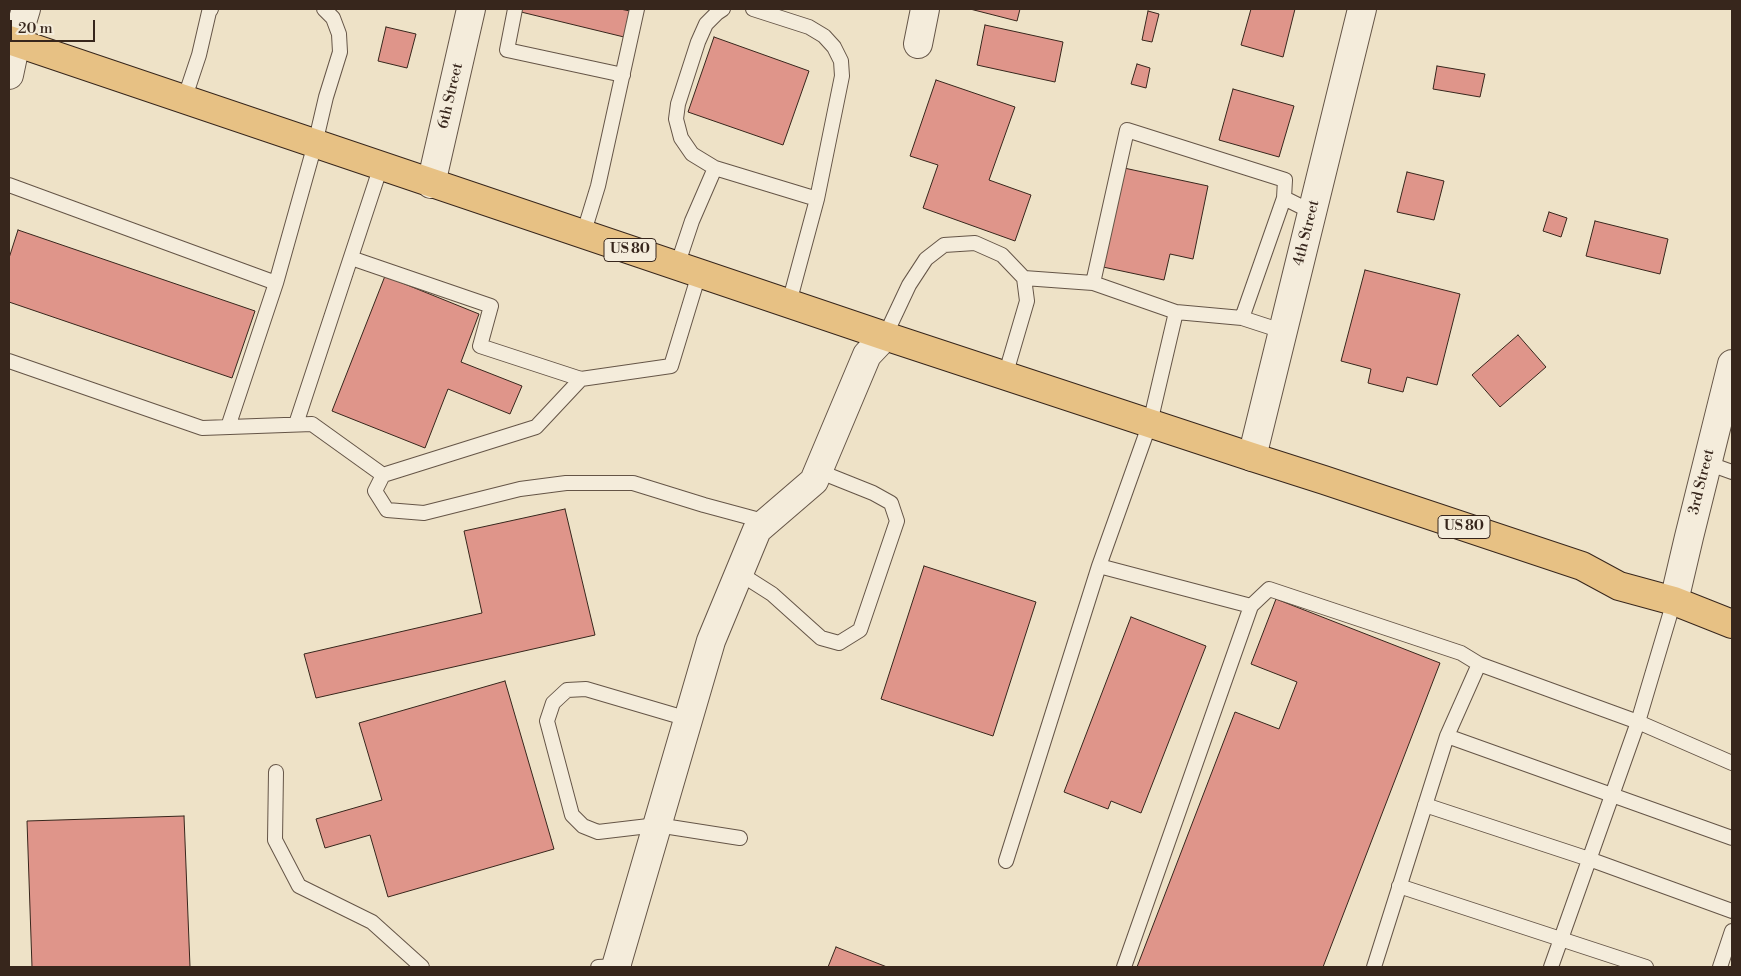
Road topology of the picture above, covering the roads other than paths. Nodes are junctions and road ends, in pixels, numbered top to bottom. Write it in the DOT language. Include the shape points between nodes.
graph roads {
  1 [pos="26,9"];
  2 [pos="211,9"];
  3 [pos="471,9"];
  4 [pos="515,9"];
  5 [pos="637,9"];
  6 [pos="723,9"];
  7 [pos="753,9"];
  8 [pos="926,9"];
  9 [pos="1362,9"];
  10 [pos="330,12"];
  11 [pos="12,41"];
  12 [pos="918,44"];
  13 [pos="9,75"];
  14 [pos="623,75"];
  15 [pos="184,100"];
  16 [pos="315,144"];
  17 [pos="381,166"];
  18 [pos="716,168"];
  19 [pos="431,184"];
  20 [pos="9,185"];
  21 [pos="1284,198"];
  22 [pos="818,199"];
  23 [pos="1312,212"];
  24 [pos="583,235"];
  25 [pos="351,258"];
  26 [pos="688,270"];
  27 [pos="1024,278"];
  28 [pos="276,283"];
  29 [pos="1093,283"];
  30 [pos="789,303"];
  31 [pos="1176,312"];
  32 [pos="1242,318"];
  33 [pos="1282,331"];
  34 [pos="884,336"];
  35 [pos="9,361"];
  36 [pos="1732,364"];
  37 [pos="1005,376"];
  38 [pos="581,379"];
  39 [pos="296,424"];
  40 [pos="1150,424"];
  41 [pos="228,427"];
  42 [pos="1252,457"];
  43 [pos="1720,467"];
  44 [pos="818,471"];
  45 [pos="383,475"];
  46 [pos="767,522"];
  47 [pos="1099,566"];
  48 [pos="739,573"];
  49 [pos="1674,601"];
  50 [pos="1251,606"];
  51 [pos="1732,624"];
  52 [pos="1479,664"];
  53 [pos="688,719"];
  54 [pos="1638,722"];
  55 [pos="1447,736"];
  56 [pos="1732,762"];
  57 [pos="276,772"];
  58 [pos="1612,795"];
  59 [pos="1425,805"];
  60 [pos="657,825"];
  61 [pos="740,838"];
  62 [pos="1732,838"];
  63 [pos="1590,859"];
  64 [pos="1006,862"];
  65 [pos="1399,886"];
  66 [pos="1732,912"];
  67 [pos="1732,931"];
  68 [pos="1561,939"];
  69 [pos="422,967"];
  70 [pos="610,967"];
  71 [pos="1124,967"];
  72 [pos="1375,967"];
  73 [pos="1551,967"];
  74 [pos="1646,967"];
  75 [pos="1720,967"];
  1 -- 11 [label="street"];
  2 -- 15 [label="lane" via="200,55"];
  3 -- 19 [label="street, 6th Street"];
  4 -- 14 [label="lane" via="507,50"];
  5 -- 14 [label="lane"];
  6 -- 18 [label="lane" via="706,24 698,42 676,119 692,154"];
  7 -- 22 [label="lane" via="809,27 824,36 841,61 842,76"];
  8 -- 12 [label="street"];
  9 -- 23 [label="street, 4th Street"];
  10 -- 16 [label="lane" via="339,34 340,52"];
  11 -- 13 [label="street"];
  11 -- 15 [label="main road, US 80"];
  14 -- 24 [label="lane" via="598,186"];
  15 -- 16 [label="main road, US 80"];
  16 -- 17 [label="main road, US 80"];
  16 -- 28 [label="lane"];
  17 -- 19 [label="main road, US 80"];
  17 -- 25 [label="lane"];
  18 -- 22 [label="lane"];
  18 -- 26 [label="lane" via="692,221"];
  19 -- 24 [label="main road, US 80"];
  20 -- 28 [label="lane"];
  21 -- 23 [label="lane"];
  21 -- 29 [label="lane" via="1285,180 1127,130"];
  21 -- 32 [label="lane"];
  22 -- 30 [label="lane"];
  23 -- 33 [label="street, 4th Street"];
  24 -- 26 [label="main road, US 80"];
  25 -- 38 [label="lane" via="492,306 480,346"];
  25 -- 39 [label="lane"];
  26 -- 30 [label="main road, US 80"];
  26 -- 38 [label="lane" via="671,366"];
  27 -- 29 [label="lane"];
  27 -- 34 [label="lane" via="1002,255 975,243 944,245 926,259"];
  27 -- 37 [label="lane" via="1027,301"];
  28 -- 41 [label="lane"];
  29 -- 31 [label="lane"];
  30 -- 34 [label="main road, US 80"];
  31 -- 32 [label="lane"];
  31 -- 40 [label="lane"];
  32 -- 33 [label="lane"];
  33 -- 42 [label="street, 4th Street"];
  34 -- 37 [label="main road, US 80"];
  34 -- 44 [label="street" via="866,355"];
  35 -- 41 [label="lane" via="202,428"];
  36 -- 43 [label="street, 3rd Street"];
  37 -- 40 [label="main road, US 80"];
  38 -- 45 [label="lane" via="536,427"];
  39 -- 41 [label="lane"];
  39 -- 45 [label="lane" via="312,424"];
  40 -- 42 [label="main road, US 80"];
  40 -- 47 [label="lane"];
  42 -- 49 [label="main road, US 80" via="1582,566 1619,586"];
  43 -- 49 [label="street, 3rd Street"];
  44 -- 46 [label="street" via="814,481"];
  44 -- 48 [label="lane" via="891,503 897,521 860,630 839,643 821,638 772,594"];
  45 -- 46 [label="lane" via="375,491 387,510 424,513 520,489 566,483 633,483"];
  46 -- 48 [label="street" via="757,530"];
  47 -- 50 [label="lane"];
  47 -- 64 [label="lane"];
  48 -- 53 [label="street" via="711,640"];
  49 -- 51 [label="main road, US 80"];
  49 -- 54 [label="lane"];
  50 -- 52 [label="lane" via="1269,589 1461,653"];
  50 -- 71 [label="lane"];
  52 -- 54 [label="lane"];
  52 -- 55 [label="lane"];
  53 -- 60 [label="street"];
  53 -- 60 [label="lane" via="586,688 567,690 553,703 547,721 572,815 583,826 598,832"];
  54 -- 56 [label="lane"];
  54 -- 58 [label="lane"];
  55 -- 58 [label="lane"];
  55 -- 59 [label="lane"];
  57 -- 69 [label="lane" via="275,840 299,886 372,922"];
  58 -- 62 [label="lane"];
  58 -- 63 [label="lane"];
  59 -- 63 [label="lane"];
  59 -- 65 [label="lane"];
  60 -- 61 [label="lane"];
  60 -- 70 [label="street"];
  63 -- 66 [label="lane"];
  63 -- 68 [label="lane"];
  65 -- 68 [label="lane"];
  65 -- 72 [label="lane"];
  67 -- 75 [label="lane"];
  68 -- 73 [label="lane"];
  68 -- 74 [label="lane"];
}
